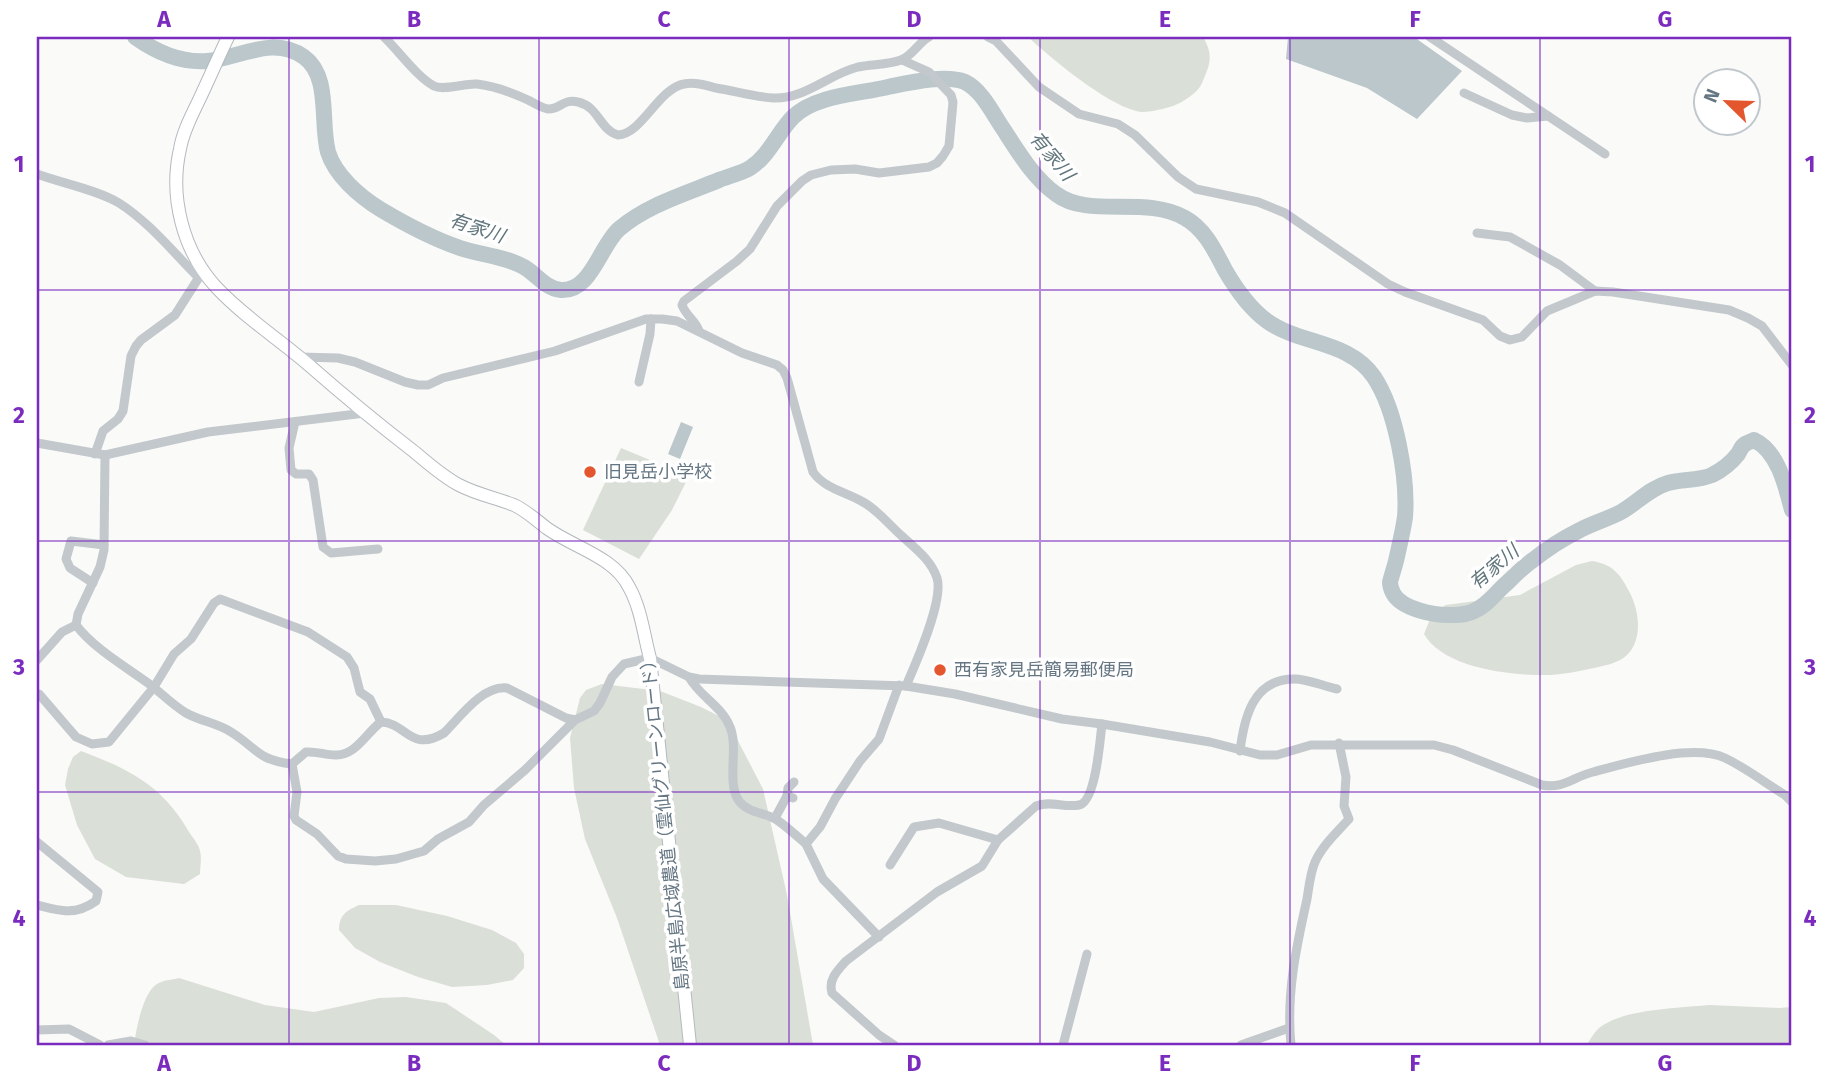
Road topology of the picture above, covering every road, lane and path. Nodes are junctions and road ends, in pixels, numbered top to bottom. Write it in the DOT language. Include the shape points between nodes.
graph roads {
  1 [pos="228,37"];
  2 [pos="384,37"];
  3 [pos="929,37"];
  4 [pos="988,37"];
  5 [pos="1430,37"];
  6 [pos="902,60"];
  7 [pos="1464,93"];
  8 [pos="1548,116"];
  9 [pos="1605,154"];
  10 [pos="37,174"];
  11 [pos="1477,233"];
  12 [pos="201,274"];
  13 [pos="1595,291"];
  14 [pos="651,319"];
  15 [pos="699,331"];
  16 [pos="300,357"];
  17 [pos="1792,365"];
  18 [pos="639,382"];
  19 [pos="365,413"];
  20 [pos="295,422"];
  21 [pos="37,443"];
  22 [pos="100,454"];
  23 [pos="104,545"];
  24 [pos="378,549"];
  25 [pos="93,583"];
  26 [pos="76,625"];
  27 [pos="650,659"];
  28 [pos="37,660"];
  29 [pos="689,677"];
  30 [pos="903,685"];
  31 [pos="154,687"];
  32 [pos="1337,689"];
  33 [pos="37,694"];
  34 [pos="575,720"];
  35 [pos="381,723"];
  36 [pos="1102,724"];
  37 [pos="1339,743"];
  38 [pos="1240,751"];
  39 [pos="292,764"];
  40 [pos="794,782"];
  41 [pos="1792,802"];
  42 [pos="775,818"];
  43 [pos="998,840"];
  44 [pos="37,842"];
  45 [pos="806,844"];
  46 [pos="890,865"];
  47 [pos="37,905"];
  48 [pos="879,937"];
  49 [pos="1087,954"];
  50 [pos="1289,1028"];
  51 [pos="37,1030"];
  52 [pos="100,1045"];
  53 [pos="108,1045"];
  54 [pos="145,1045"];
  55 [pos="690,1045"];
  56 [pos="894,1045"];
  57 [pos="1063,1045"];
  58 [pos="1241,1045"];
  59 [pos="1291,1045"];
  1 -- 12 [label="street, 島原半島広域農道（雲仙グリーンロード）" via="180,149 176,194"];
  2 -- 6 [label="street" via="434,86 477,84 546,109 576,101 593,109 606,128 618,135 630,132 682,84 790,97 858,67"];
  3 -- 6 [label="street"];
  4 -- 13 [label="street" via="1039,87 1079,114 1118,124 1196,188 1285,213 1388,284 1483,320 1500,336 1510,340 1522,337 1547,311"];
  5 -- 8 [label="street"];
  6 -- 15 [label="street" via="929,72 951,95 949,146 937,163 879,173 831,170 802,181 777,206 750,248 684,301 683,309"];
  7 -- 8 [label="street" via="1512,115"];
  8 -- 9 [label="street"];
  10 -- 12 [label="street" via="118,202"];
  11 -- 13 [label="street" via="1510,237"];
  12 -- 16 [label="street, 島原半島広域農道（雲仙グリーンロード）"];
  12 -- 22 [label="street" via="175,315 136,346 123,411 103,431"];
  13 -- 17 [label="street" via="1729,310 1762,326"];
  14 -- 15 [label="street" via="677,321"];
  14 -- 16 [label="street" via="428,385 405,382 338,358"];
  14 -- 18 [label="street"];
  15 -- 30 [label="street" via="783,370 813,472 823,483 880,512 933,568 939,584 936,601 923,646"];
  16 -- 19 [label="street, 島原半島広域農道（雲仙グリーンロード）"];
  19 -- 20 [label="street"];
  19 -- 27 [label="street, 島原半島広域農道（雲仙グリーンロード）" via="457,484 526,512 620,573 634,598"];
  20 -- 22 [label="street" via="208,432"];
  20 -- 24 [label="street" via="289,448 291,470 309,474 313,480 323,547 331,553"];
  21 -- 22 [label="street"];
  22 -- 23 [label="street"];
  23 -- 25 [label="street"];
  23 -- 25 [label="street" via="71,541 66,559 70,568"];
  25 -- 26 [label="street"];
  26 -- 28 [label="street" via="62,632"];
  26 -- 31 [label="street"];
  27 -- 29 [label="street"];
  27 -- 34 [label="street" via="624,664 594,711"];
  27 -- 55 [label="street, 島原半島広域農道（雲仙グリーンロード）"];
  29 -- 30 [label="street"];
  29 -- 42 [label="street" via="730,727 737,798 755,813"];
  30 -- 36 [label="street"];
  30 -- 45 [label="street" via="879,739"];
  31 -- 33 [label="street" via="109,742 92,744 76,737"];
  31 -- 35 [label="street" via="174,654 220,599 308,632 347,657 360,691 373,704"];
  31 -- 39 [label="street" via="183,711 233,733 258,754"];
  32 -- 38 [label="street" via="1292,679 1267,686 1252,705"];
  34 -- 35 [label="street" via="499,687 484,694 437,737 408,737 394,725"];
  34 -- 39 [label="street" via="469,822 424,851 396,859 338,856 299,822"];
  35 -- 39 [label="street" via="346,754 306,752"];
  36 -- 38 [label="street"];
  36 -- 43 [label="street" via="1097,766 1085,803 1042,803"];
  37 -- 38 [label="street" via="1277,755"];
  37 -- 41 [label="street" via="1444,747 1551,787 1610,767 1703,752 1726,758"];
  37 -- 50 [label="street" via="1349,819 1323,850 1310,877 1294,953"];
  40 -- 42 [label="street"];
  42 -- 45 [label="street"];
  43 -- 46 [label="street" via="939,823 914,827"];
  43 -- 48 [label="street" via="982,866 937,892"];
  44 -- 47 [label="street" via="98,892 96,901 86,908 64,912"];
  45 -- 48 [label="street" via="823,879"];
  48 -- 56 [label="street" via="846,961 831,988"];
  49 -- 57 [label="street"];
  50 -- 58 [label="street"];
  50 -- 59 [label="street"];
  51 -- 52 [label="street" via="69,1029"];
  53 -- 54 [label="street" via="131,1041"];
}
